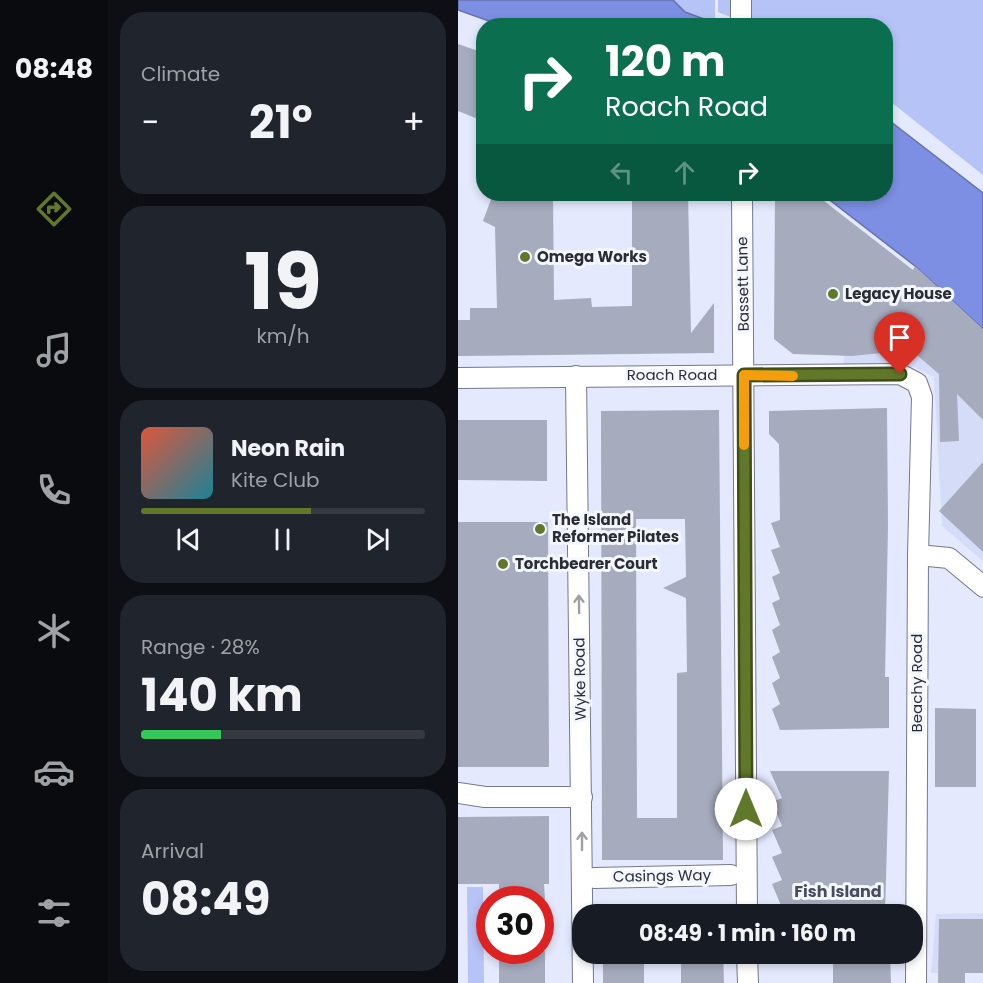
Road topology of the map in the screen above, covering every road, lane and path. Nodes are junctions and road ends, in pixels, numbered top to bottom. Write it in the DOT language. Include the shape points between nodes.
graph roads {
  1 [pos="741,0"];
  2 [pos="741,18"];
  3 [pos="742,201"];
  4 [pos="744,375"];
  5 [pos="576,376"];
  6 [pos="459,378"];
  7 [pos="917,383"];
  8 [pos="918,555"];
  9 [pos="983,587"];
  10 [pos="458,793"];
  11 [pos="582,797"];
  12 [pos="731,875"];
  13 [pos="594,878"];
  14 [pos="747,904"];
  15 [pos="748,964"];
  16 [pos="583,983"];
  17 [pos="748,983"];
  18 [pos="916,983"];
  1 -- 2 [label="street"];
  3 -- 4 [label="street, Bassett Lane"];
  4 -- 5 [label="street, Roach Road"];
  4 -- 7 [label="street, Roach Road" via="900,374"];
  4 -- 14 [label="street, Bassett Lane"];
  5 -- 6 [label="street, Roach Road"];
  11 -- 5 [label="street, Wyke Road, one-way"];
  7 -- 8 [label="street, Beachy Road" via="922,397"];
  8 -- 9 [label="street" via="949,558"];
  8 -- 18 [label="street, Beachy Road"];
  10 -- 11 [label="street" via="485,797"];
  16 -- 11 [label="street, Wyke Road, one-way"];
  12 -- 13 [label="street, Casings Way"];
  15 -- 17 [label="street"];
}
